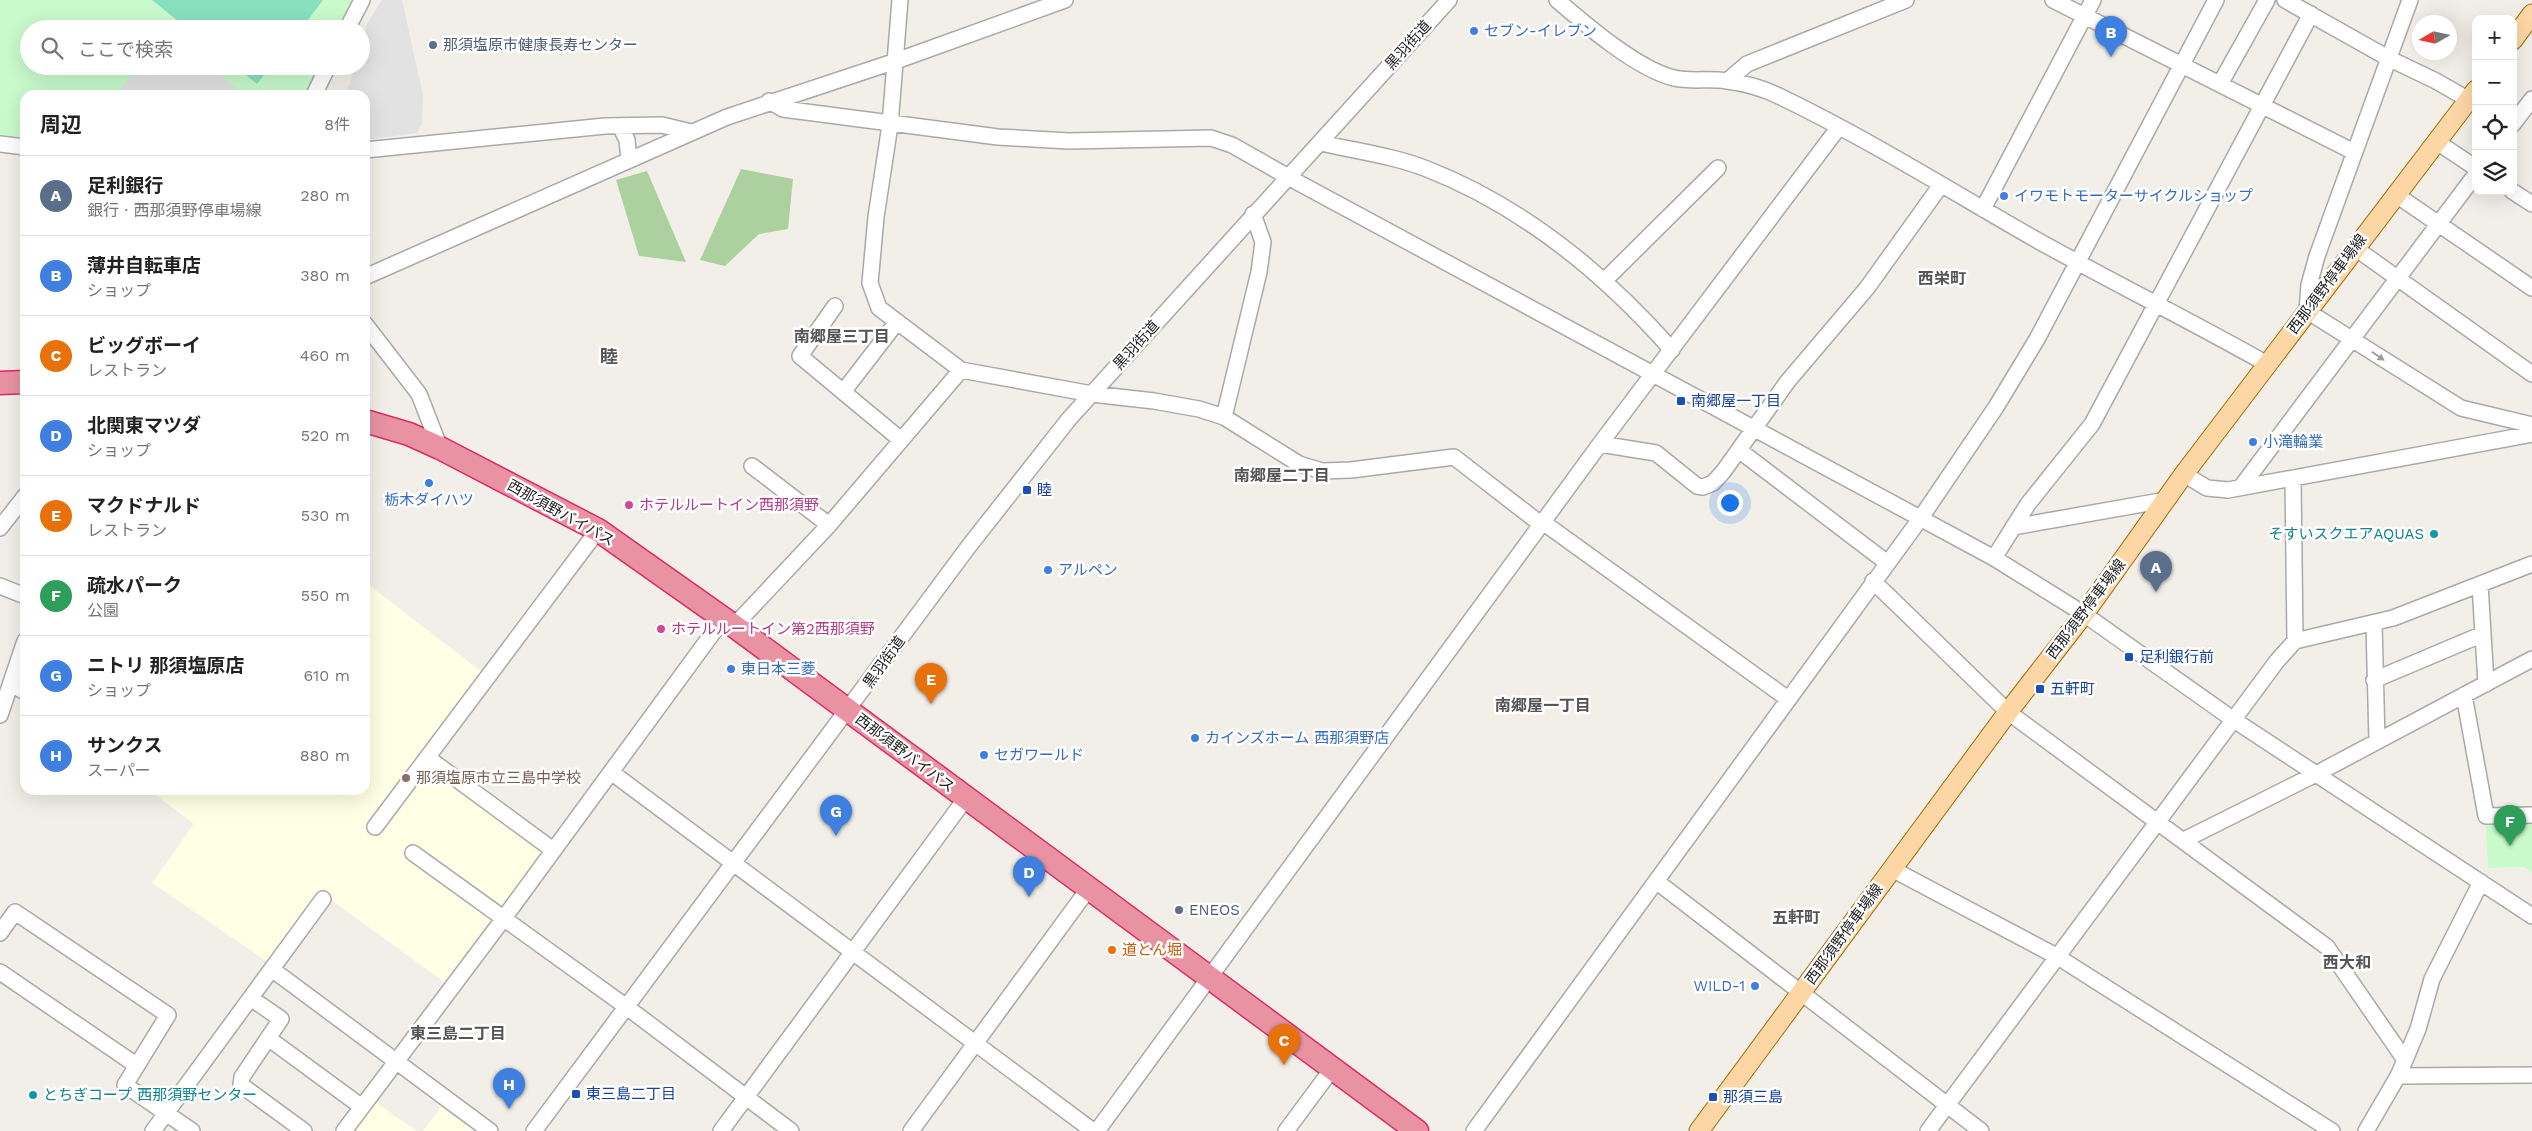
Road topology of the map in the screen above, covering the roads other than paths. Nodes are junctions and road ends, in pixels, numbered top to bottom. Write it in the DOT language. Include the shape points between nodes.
graph roads {
  1 [pos="362,0"];
  2 [pos="900,0"];
  3 [pos="1065,0"];
  4 [pos="1449,0"];
  5 [pos="1557,0"];
  6 [pos="1906,0"];
  7 [pos="2052,0"];
  8 [pos="2093,0"];
  9 [pos="2216,0"];
  10 [pos="2267,0"];
  11 [pos="2285,0"];
  12 [pos="2410,0"];
  13 [pos="2311,14"];
  14 [pos="2084,17"];
  15 [pos="2531,17"];
  16 [pos="352,20"];
  17 [pos="2517,35"];
  18 [pos="2388,58"];
  19 [pos="896,61"];
  20 [pos="2182,64"];
  21 [pos="324,75"];
  22 [pos="1727,81"];
  23 [pos="2220,84"];
  24 [pos="316,90"];
  25 [pos="2472,95"];
  26 [pos="2532,98"];
  27 [pos="769,101"];
  28 [pos="2261,106"];
  29 [pos="2517,119"];
  30 [pos="890,125"];
  31 [pos="620,126"];
  32 [pos="1840,127"];
  33 [pos="691,132"];
  34 [pos="2437,142"];
  35 [pos="1321,143"];
  36 [pos="0,144"];
  37 [pos="20,146"];
  38 [pos="370,150"];
  39 [pos="2354,152"];
  40 [pos="629,160"];
  41 [pos="2472,165"];
  42 [pos="1718,168"];
  43 [pos="1287,177"];
  44 [pos="2472,179"];
  45 [pos="1941,185"];
  46 [pos="2395,194"];
  47 [pos="2517,194"];
  48 [pos="2532,204"];
  49 [pos="1982,209"];
  50 [pos="1253,214"];
  51 [pos="2438,223"];
  52 [pos="2355,248"];
  53 [pos="2077,262"];
  54 [pos="370,275"];
  55 [pos="2398,279"];
  56 [pos="1605,280"];
  57 [pos="2532,288"];
  58 [pos="2156,303"];
  59 [pos="835,306"];
  60 [pos="2307,311"];
  61 [pos="897,322"];
  62 [pos="370,330"];
  63 [pos="2353,339"];
  64 [pos="1672,350"];
  65 [pos="2267,364"];
  66 [pos="962,370"];
  67 [pos="1653,374"];
  68 [pos="2532,374"];
  69 [pos="20,382"];
  70 [pos="0,383"];
  71 [pos="842,392"];
  72 [pos="1092,394"];
  73 [pos="1224,417"];
  74 [pos="370,422"];
  75 [pos="2532,425"];
  76 [pos="1755,429"];
  77 [pos="2532,434"];
  78 [pos="901,440"];
  79 [pos="1600,444"];
  80 [pos="440,448"];
  81 [pos="1740,451"];
  82 [pos="752,466"];
  83 [pos="2184,474"];
  84 [pos="2294,479"];
  85 [pos="2242,487"];
  86 [pos="2166,500"];
  87 [pos="20,502"];
  88 [pos="1920,519"];
  89 [pos="1543,524"];
  90 [pos="829,525"];
  91 [pos="2013,527"];
  92 [pos="0,528"];
  93 [pos="598,530"];
  94 [pos="1994,558"];
  95 [pos="1886,562"];
  96 [pos="2532,564"];
  97 [pos="1873,581"];
  98 [pos="2480,584"];
  99 [pos="0,586"];
  100 [pos="20,594"];
  101 [pos="2084,614"];
  102 [pos="729,622"];
  103 [pos="2374,624"];
  104 [pos="2483,634"];
  105 [pos="2295,641"];
  106 [pos="20,656"];
  107 [pos="2532,659"];
  108 [pos="2374,680"];
  109 [pos="11,684"];
  110 [pos="2486,684"];
  111 [pos="20,689"];
  112 [pos="2464,695"];
  113 [pos="1788,699"];
  114 [pos="848,711"];
  115 [pos="2008,712"];
  116 [pos="0,715"];
  117 [pos="2234,720"];
  118 [pos="2377,742"];
  119 [pos="428,758"];
  120 [pos="611,772"];
  121 [pos="2316,774"];
  122 [pos="966,798"];
  123 [pos="2532,815"];
  124 [pos="2157,822"];
  125 [pos="375,826"];
  126 [pos="2184,840"];
  127 [pos="553,850"];
  128 [pos="413,854"];
  129 [pos="734,864"];
  130 [pos="1892,869"];
  131 [pos="1656,881"];
  132 [pos="2481,882"];
  133 [pos="1089,888"];
  134 [pos="323,899"];
  135 [pos="2532,916"];
  136 [pos="504,918"];
  137 [pos="0,933"];
  138 [pos="854,952"];
  139 [pos="2058,957"];
  140 [pos="273,970"];
  141 [pos="0,972"];
  142 [pos="1210,978"];
  143 [pos="1800,993"];
  144 [pos="252,999"];
  145 [pos="628,1008"];
  146 [pos="268,1038"];
  147 [pos="976,1042"];
  148 [pos="2405,1060"];
  149 [pos="395,1062"];
  150 [pos="136,1064"];
  151 [pos="1332,1069"];
  152 [pos="2532,1075"];
  153 [pos="2398,1076"];
  154 [pos="745,1098"];
  155 [pos="1946,1106"];
  156 [pos="362,1108"];
  157 [pos="167,1113"];
  158 [pos="153,1131"];
  159 [pos="192,1131"];
  160 [pos="304,1131"];
  161 [pos="344,1131"];
  162 [pos="490,1131"];
  163 [pos="534,1131"];
  164 [pos="721,1131"];
  165 [pos="791,1131"];
  166 [pos="912,1131"];
  167 [pos="1093,1131"];
  168 [pos="1098,1131"];
  169 [pos="1286,1131"];
  170 [pos="1417,1131"];
  171 [pos="1474,1131"];
  172 [pos="1699,1131"];
  173 [pos="1928,1131"];
  174 [pos="1981,1131"];
  175 [pos="2332,1131"];
  176 [pos="2366,1131"];
  1 -- 16 [label="street"];
  2 -- 19 [label="street"];
  3 -- 19 [label="street"];
  4 -- 35 [label="street, 黒羽街道"];
  5 -- 22 [label="street" via="1602,37 1652,68 1682,79"];
  6 -- 22 [label="street" via="1747,64"];
  7 -- 14 [label="street"];
  8 -- 14 [label="street"];
  9 -- 20 [label="street"];
  10 -- 23 [label="street"];
  11 -- 13 [label="street"];
  12 -- 18 [label="street"];
  13 -- 18 [label="street"];
  13 -- 28 [label="street"];
  14 -- 20 [label="street"];
  14 -- 49 [label="street"];
  15 -- 17 [label="main road"];
  18 -- 25 [label="street"];
  18 -- 39 [label="street"];
  19 -- 27 [label="street"];
  19 -- 30 [label="street"];
  20 -- 23 [label="street"];
  20 -- 53 [label="street"];
  21 -- 24 [label="street"];
  22 -- 32 [label="street" via="1779,96"];
  23 -- 28 [label="street"];
  25 -- 34 [label="main road, 西那須野停車場線"];
  26 -- 29 [label="street"];
  27 -- 30 [label="street" via="783,109"];
  27 -- 33 [label="street"];
  28 -- 39 [label="street"];
  28 -- 58 [label="street"];
  30 -- 43 [label="street" via="1069,141 1211,138 1232,144"];
  30 -- 61 [label="street" via="870,283 879,308"];
  31 -- 33 [label="street" via="662,125"];
  31 -- 38 [label="street"];
  31 -- 40 [label="street" via="628,140"];
  32 -- 45 [label="street"];
  32 -- 64 [label="street"];
  33 -- 40 [label="street"];
  34 -- 41 [label="street"];
  34 -- 46 [label="main road, 西那須野停車場線"];
  35 -- 43 [label="street, 黒羽街道"];
  35 -- 56 [label="street" via="1425,168 1453,180 1524,219"];
  36 -- 37 [label="street"];
  39 -- 60 [label="street" via="2311,277"];
  40 -- 54 [label="street"];
  42 -- 56 [label="street"];
  43 -- 50 [label="street, 黒羽街道"];
  43 -- 67 [label="street"];
  44 -- 51 [label="street"];
  45 -- 49 [label="street"];
  45 -- 76 [label="street" via="1867,288 1788,381"];
  46 -- 51 [label="street"];
  46 -- 52 [label="main road, 西那須野停車場線"];
  47 -- 48 [label="street"];
  49 -- 53 [label="street"];
  50 -- 72 [label="street, 黒羽街道"];
  50 -- 73 [label="street" via="1263,242 1259,272"];
  51 -- 55 [label="street"];
  51 -- 57 [label="street"];
  52 -- 55 [label="street"];
  52 -- 60 [label="main road, 西那須野停車場線"];
  53 -- 58 [label="street"];
  53 -- 88 [label="street" via="2010,386"];
  55 -- 63 [label="street"];
  55 -- 68 [label="street"];
  56 -- 64 [label="street"];
  58 -- 65 [label="street"];
  58 -- 91 [label="street" via="2092,424"];
  59 -- 71 [label="street" via="800,356"];
  60 -- 63 [label="street"];
  60 -- 65 [label="main road, 西那須野停車場線"];
  61 -- 66 [label="street"];
  61 -- 71 [label="street"];
  62 -- 80 [label="street" via="419,394"];
  63 -- 75 [label="street, one-way" via="2461,408"];
  63 -- 85 [label="street"];
  64 -- 67 [label="street"];
  65 -- 83 [label="main road, 西那須野停車場線"];
  66 -- 72 [label="street"];
  66 -- 78 [label="street"];
  67 -- 76 [label="street"];
  67 -- 79 [label="street"];
  69 -- 70 [label="highway"];
  71 -- 78 [label="street"];
  72 -- 73 [label="street" via="1154,401"];
  72 -- 114 [label="street, 黒羽街道" via="974,539"];
  73 -- 89 [label="street" via="1299,464 1322,471 1454,458"];
  74 -- 80 [label="highway, 西那須野バイパス" via="409,434"];
  76 -- 81 [label="street"];
  76 -- 88 [label="street"];
  77 -- 84 [label="street"];
  78 -- 90 [label="street"];
  79 -- 81 [label="street" via="1656,453 1703,487 1713,483"];
  79 -- 89 [label="street"];
  80 -- 93 [label="highway, 西那須野バイパス"];
  81 -- 95 [label="street"];
  82 -- 90 [label="street"];
  83 -- 85 [label="street" via="2207,488 2228,490"];
  83 -- 86 [label="main road, 西那須野停車場線"];
  84 -- 85 [label="street"];
  84 -- 105 [label="street"];
  86 -- 91 [label="street"];
  86 -- 101 [label="main road, 西那須野停車場線"];
  87 -- 92 [label="street"];
  88 -- 94 [label="street"];
  88 -- 95 [label="street"];
  89 -- 113 [label="street"];
  89 -- 142 [label="street"];
  90 -- 102 [label="street"];
  91 -- 94 [label="street"];
  93 -- 102 [label="highway, 西那須野バイパス"];
  93 -- 119 [label="street"];
  94 -- 101 [label="street"];
  95 -- 97 [label="street"];
  96 -- 98 [label="street"];
  97 -- 113 [label="street"];
  97 -- 115 [label="street"];
  98 -- 103 [label="street"];
  98 -- 104 [label="street"];
  99 -- 100 [label="street"];
  101 -- 115 [label="main road, 西那須野停車場線"];
  101 -- 117 [label="street"];
  102 -- 114 [label="highway, 西那須野バイパス"];
  102 -- 120 [label="street"];
  103 -- 105 [label="street"];
  103 -- 108 [label="street"];
  104 -- 108 [label="street"];
  104 -- 110 [label="street"];
  105 -- 117 [label="street"];
  106 -- 109 [label="street"];
  107 -- 110 [label="street"];
  108 -- 118 [label="street"];
  109 -- 111 [label="street"];
  109 -- 116 [label="street"];
  110 -- 112 [label="street"];
  112 -- 118 [label="street"];
  112 -- 123 [label="street" via="2486,816"];
  113 -- 131 [label="street"];
  114 -- 122 [label="highway, 西那須野バイパス"];
  114 -- 129 [label="street, 黒羽街道"];
  115 -- 124 [label="street"];
  115 -- 130 [label="main road, 西那須野停車場線"];
  117 -- 121 [label="street"];
  117 -- 124 [label="street"];
  118 -- 121 [label="street"];
  119 -- 125 [label="street"];
  119 -- 127 [label="street"];
  120 -- 127 [label="street"];
  120 -- 129 [label="street"];
  121 -- 126 [label="street"];
  121 -- 132 [label="street"];
  122 -- 133 [label="highway, 西那須野バイパス"];
  122 -- 138 [label="street"];
  124 -- 126 [label="street"];
  124 -- 139 [label="street"];
  126 -- 148 [label="street" via="2327,947"];
  127 -- 136 [label="street"];
  128 -- 136 [label="street"];
  129 -- 138 [label="street"];
  129 -- 145 [label="street, 黒羽街道"];
  130 -- 139 [label="street"];
  130 -- 143 [label="main road, 西那須野停車場線"];
  131 -- 143 [label="street"];
  131 -- 171 [label="street"];
  132 -- 135 [label="street"];
  132 -- 148 [label="street" via="2432,979 2418,1029"];
  133 -- 142 [label="highway, 西那須野バイパス"];
  133 -- 147 [label="street"];
  134 -- 140 [label="street"];
  136 -- 145 [label="street"];
  136 -- 149 [label="street"];
  137 -- 150 [label="street" via="15,912 168,1015"];
  138 -- 147 [label="street"];
  138 -- 154 [label="street"];
  139 -- 155 [label="street"];
  139 -- 175 [label="street"];
  140 -- 144 [label="street"];
  140 -- 149 [label="street"];
  141 -- 150 [label="street"];
  142 -- 151 [label="highway, 西那須野バイパス"];
  142 -- 168 [label="street"];
  143 -- 155 [label="street"];
  143 -- 172 [label="main road, 西那須野停車場線"];
  144 -- 146 [label="street" via="281,1019"];
  144 -- 157 [label="street"];
  145 -- 154 [label="street"];
  145 -- 163 [label="street, 黒羽街道"];
  146 -- 156 [label="street"];
  146 -- 160 [label="street" via="242,1077 241,1085"];
  147 -- 166 [label="street"];
  147 -- 167 [label="street"];
  148 -- 153 [label="street"];
  149 -- 156 [label="street"];
  149 -- 162 [label="street"];
  150 -- 157 [label="street" via="125,1084"];
  151 -- 169 [label="street"];
  151 -- 170 [label="highway, 西那須野バイパス"];
  152 -- 153 [label="street"];
  153 -- 176 [label="street"];
  154 -- 164 [label="street"];
  154 -- 165 [label="street"];
  155 -- 173 [label="street"];
  155 -- 174 [label="street"];
  156 -- 161 [label="street"];
  157 -- 158 [label="street"];
  157 -- 159 [label="street"];
}
